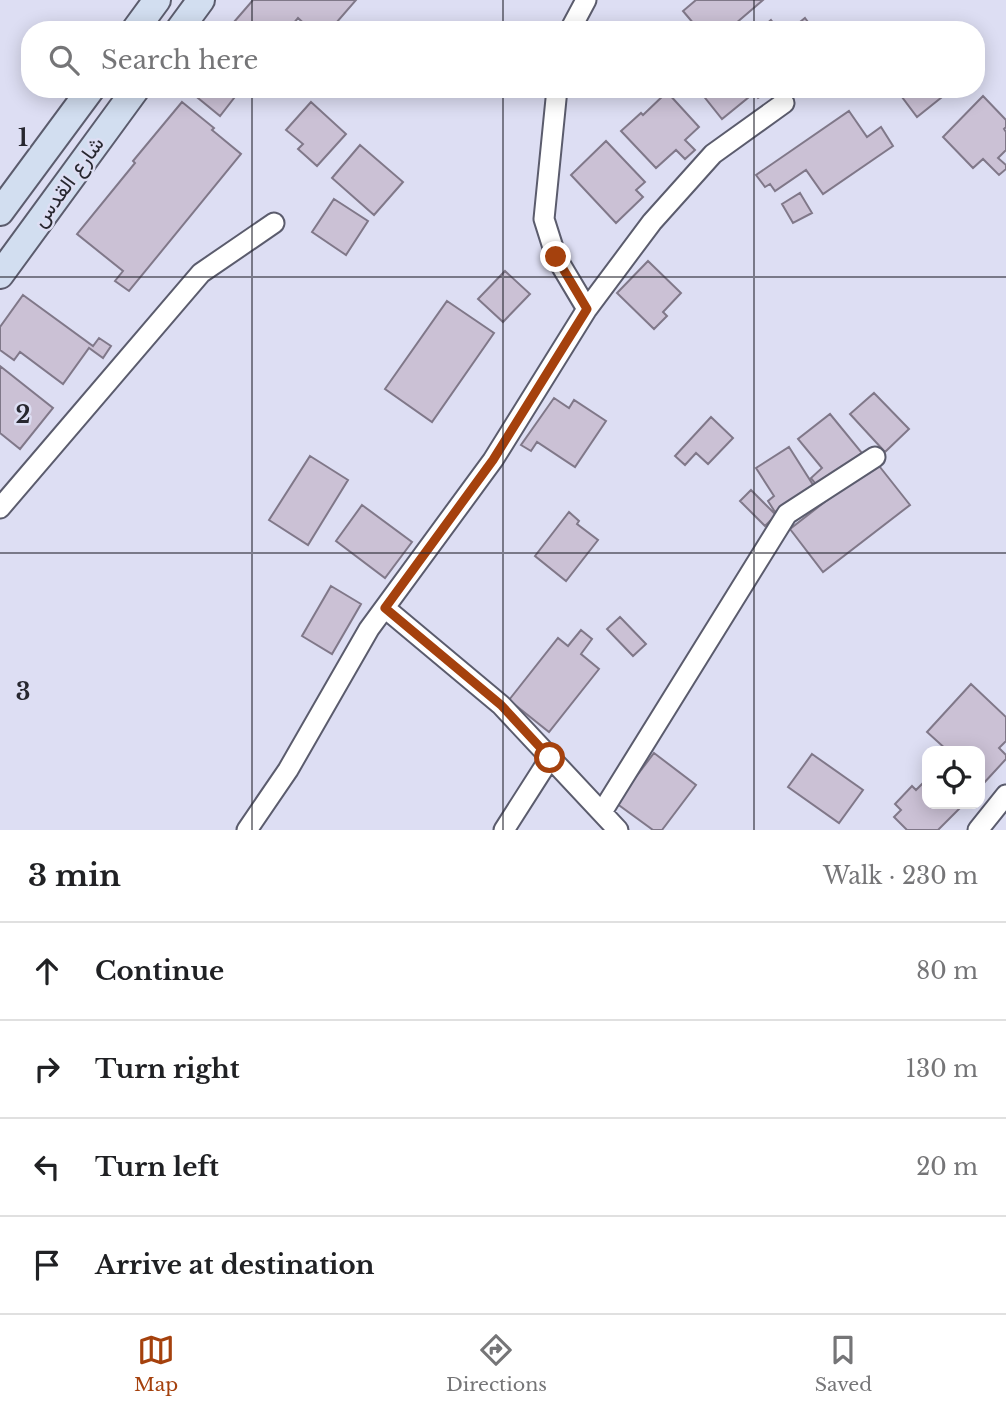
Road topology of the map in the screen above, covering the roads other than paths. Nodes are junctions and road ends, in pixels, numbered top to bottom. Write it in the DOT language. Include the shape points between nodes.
graph roads {
  1 [pos="157,0"];
  2 [pos="201,0"];
  3 [pos="586,0"];
  4 [pos="142,21"];
  5 [pos="186,21"];
  6 [pos="575,21"];
  7 [pos="84,98"];
  8 [pos="129,98"];
  9 [pos="556,98"];
  10 [pos="784,103"];
  11 [pos="0,212"];
  12 [pos="274,223"];
  13 [pos="0,275"];
  14 [pos="587,309"];
  15 [pos="875,457"];
  16 [pos="0,508"];
  17 [pos="385,608"];
  18 [pos="550,758"];
  19 [pos="1006,794"];
  20 [pos="601,813"];
  21 [pos="247,830"];
  22 [pos="504,830"];
  23 [pos="618,830"];
  24 [pos="978,830"];
  1 -- 4 [label="main road"];
  2 -- 5 [label="main road"];
  3 -- 6 [label="street"];
  7 -- 11 [label="main road, شارع القدس"];
  8 -- 13 [label="main road, شارع القدس"];
  9 -- 14 [label="street" via="544,219 556,257"];
  10 -- 14 [label="street" via="713,154 652,222"];
  12 -- 16 [label="street" via="201,273"];
  14 -- 17 [label="street" via="493,460"];
  15 -- 20 [label="street" via="787,514"];
  17 -- 18 [label="street" via="501,705"];
  17 -- 21 [label="street"];
  18 -- 20 [label="street"];
  18 -- 22 [label="street"];
  19 -- 24 [label="street"];
  20 -- 23 [label="street"];
}
